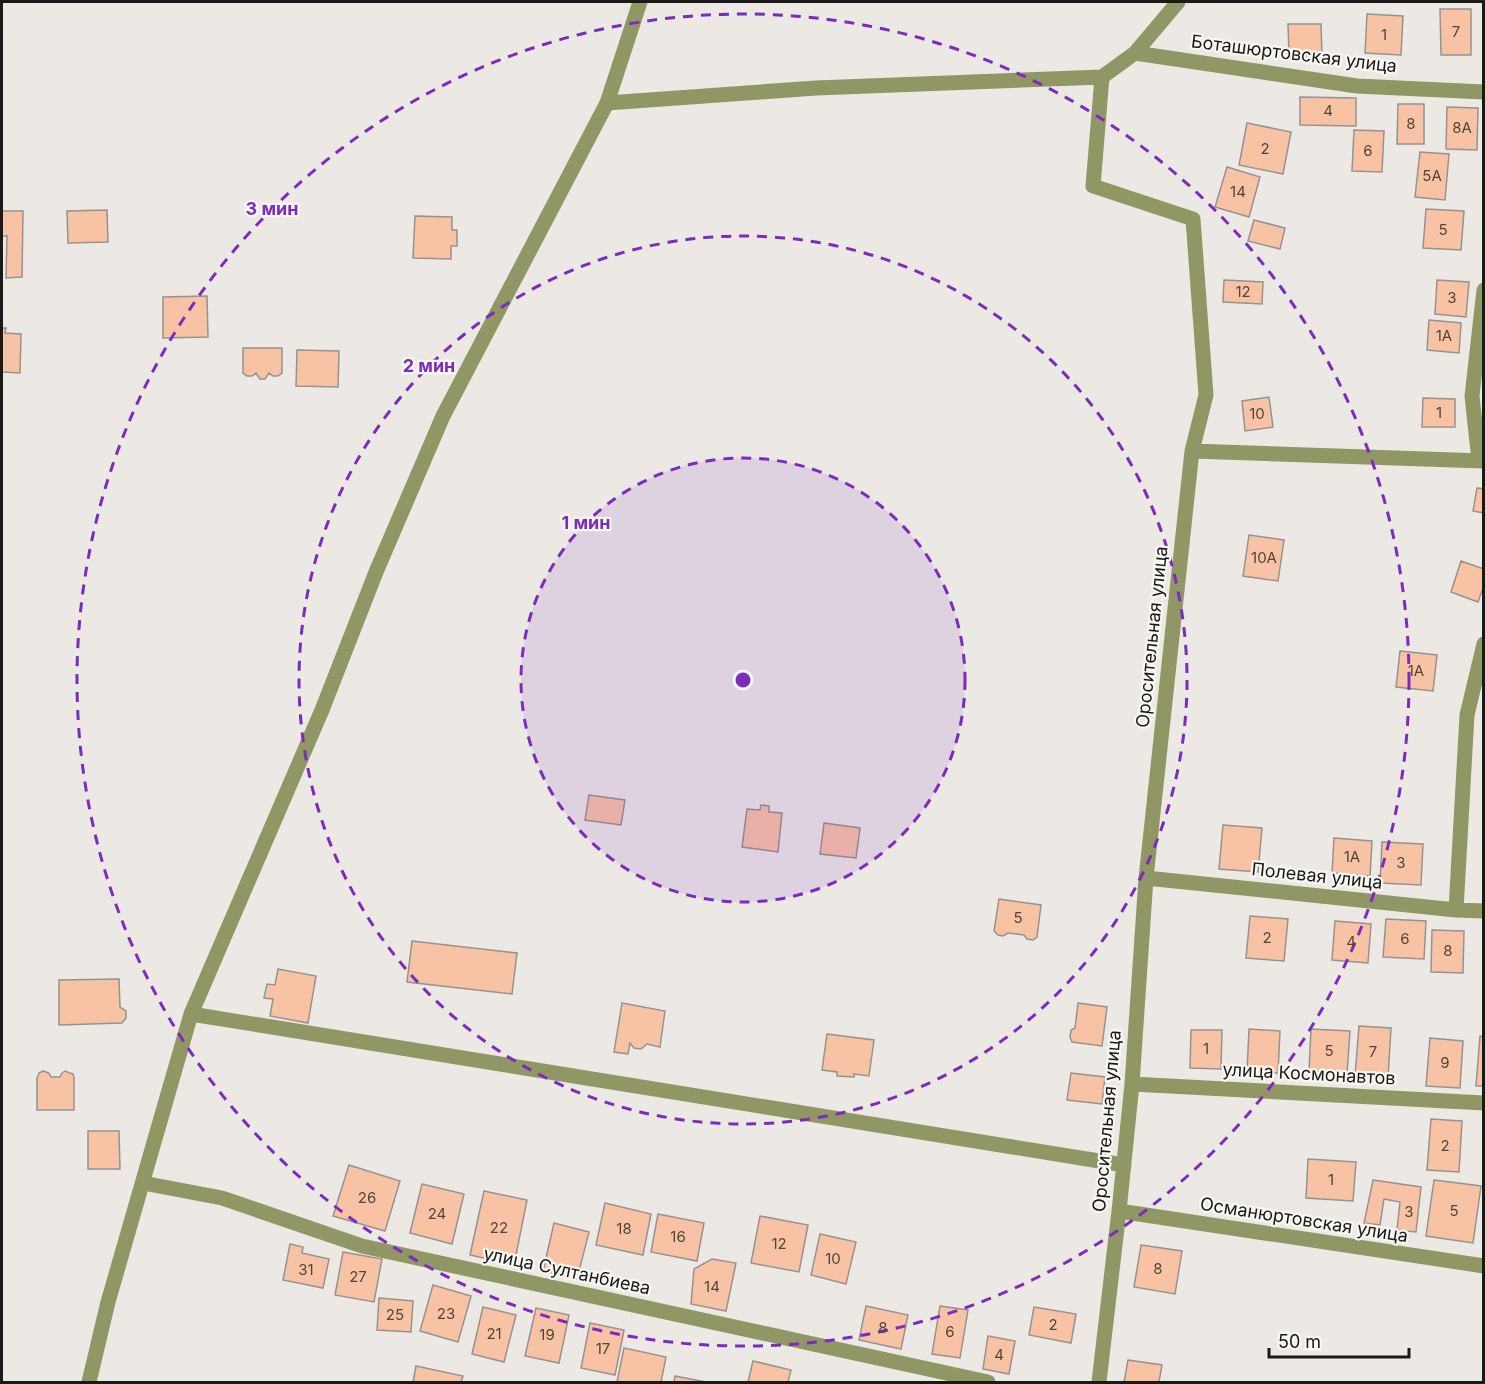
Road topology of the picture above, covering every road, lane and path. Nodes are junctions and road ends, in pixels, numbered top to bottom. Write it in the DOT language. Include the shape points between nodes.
graph roads {
  1 [pos="640,2"];
  2 [pos="1178,2"];
  3 [pos="1135,53"];
  4 [pos="1102,77"];
  5 [pos="1484,92"];
  6 [pos="607,103"];
  7 [pos="1484,290"];
  8 [pos="1192,451"];
  9 [pos="1481,461"];
  10 [pos="1484,644"];
  11 [pos="1146,878"];
  12 [pos="1456,910"];
  13 [pos="1484,910"];
  14 [pos="191,1014"];
  15 [pos="1132,1084"];
  16 [pos="1484,1103"];
  17 [pos="1124,1165"];
  18 [pos="142,1183"];
  19 [pos="1119,1211"];
  20 [pos="1484,1266"];
  21 [pos="89,1383"];
  22 [pos="988,1383"];
  23 [pos="1099,1383"];
  1 -- 6 [label="street"];
  2 -- 3 [label="street"];
  3 -- 4 [label="street"];
  3 -- 5 [label="street, Боташюртовская улица" via="1357,86"];
  4 -- 6 [label="street" via="816,88"];
  4 -- 8 [label="street, Оросительная улица" via="1092,186 1193,219 1206,395"];
  6 -- 14 [label="street" via="442,416 322,710"];
  7 -- 9 [label="street" via="1472,396"];
  8 -- 9 [label="street"];
  8 -- 11 [label="street, Оросительная улица"];
  10 -- 12 [label="street" via="1467,715"];
  11 -- 12 [label="street, Полевая улица"];
  11 -- 15 [label="street, Оросительная улица"];
  12 -- 13 [label="street, Полевая улица"];
  14 -- 17 [label="street"];
  14 -- 18 [label="street"];
  15 -- 16 [label="street, улица Космонавтов"];
  15 -- 17 [label="street, Оросительная улица"];
  17 -- 19 [label="street, Оросительная улица"];
  18 -- 21 [label="street"];
  18 -- 22 [label="street, улица Султанбиева" via="222,1198 362,1246"];
  19 -- 20 [label="street, Османюртовская улица"];
  19 -- 23 [label="street, Оросительная улица"];
}
